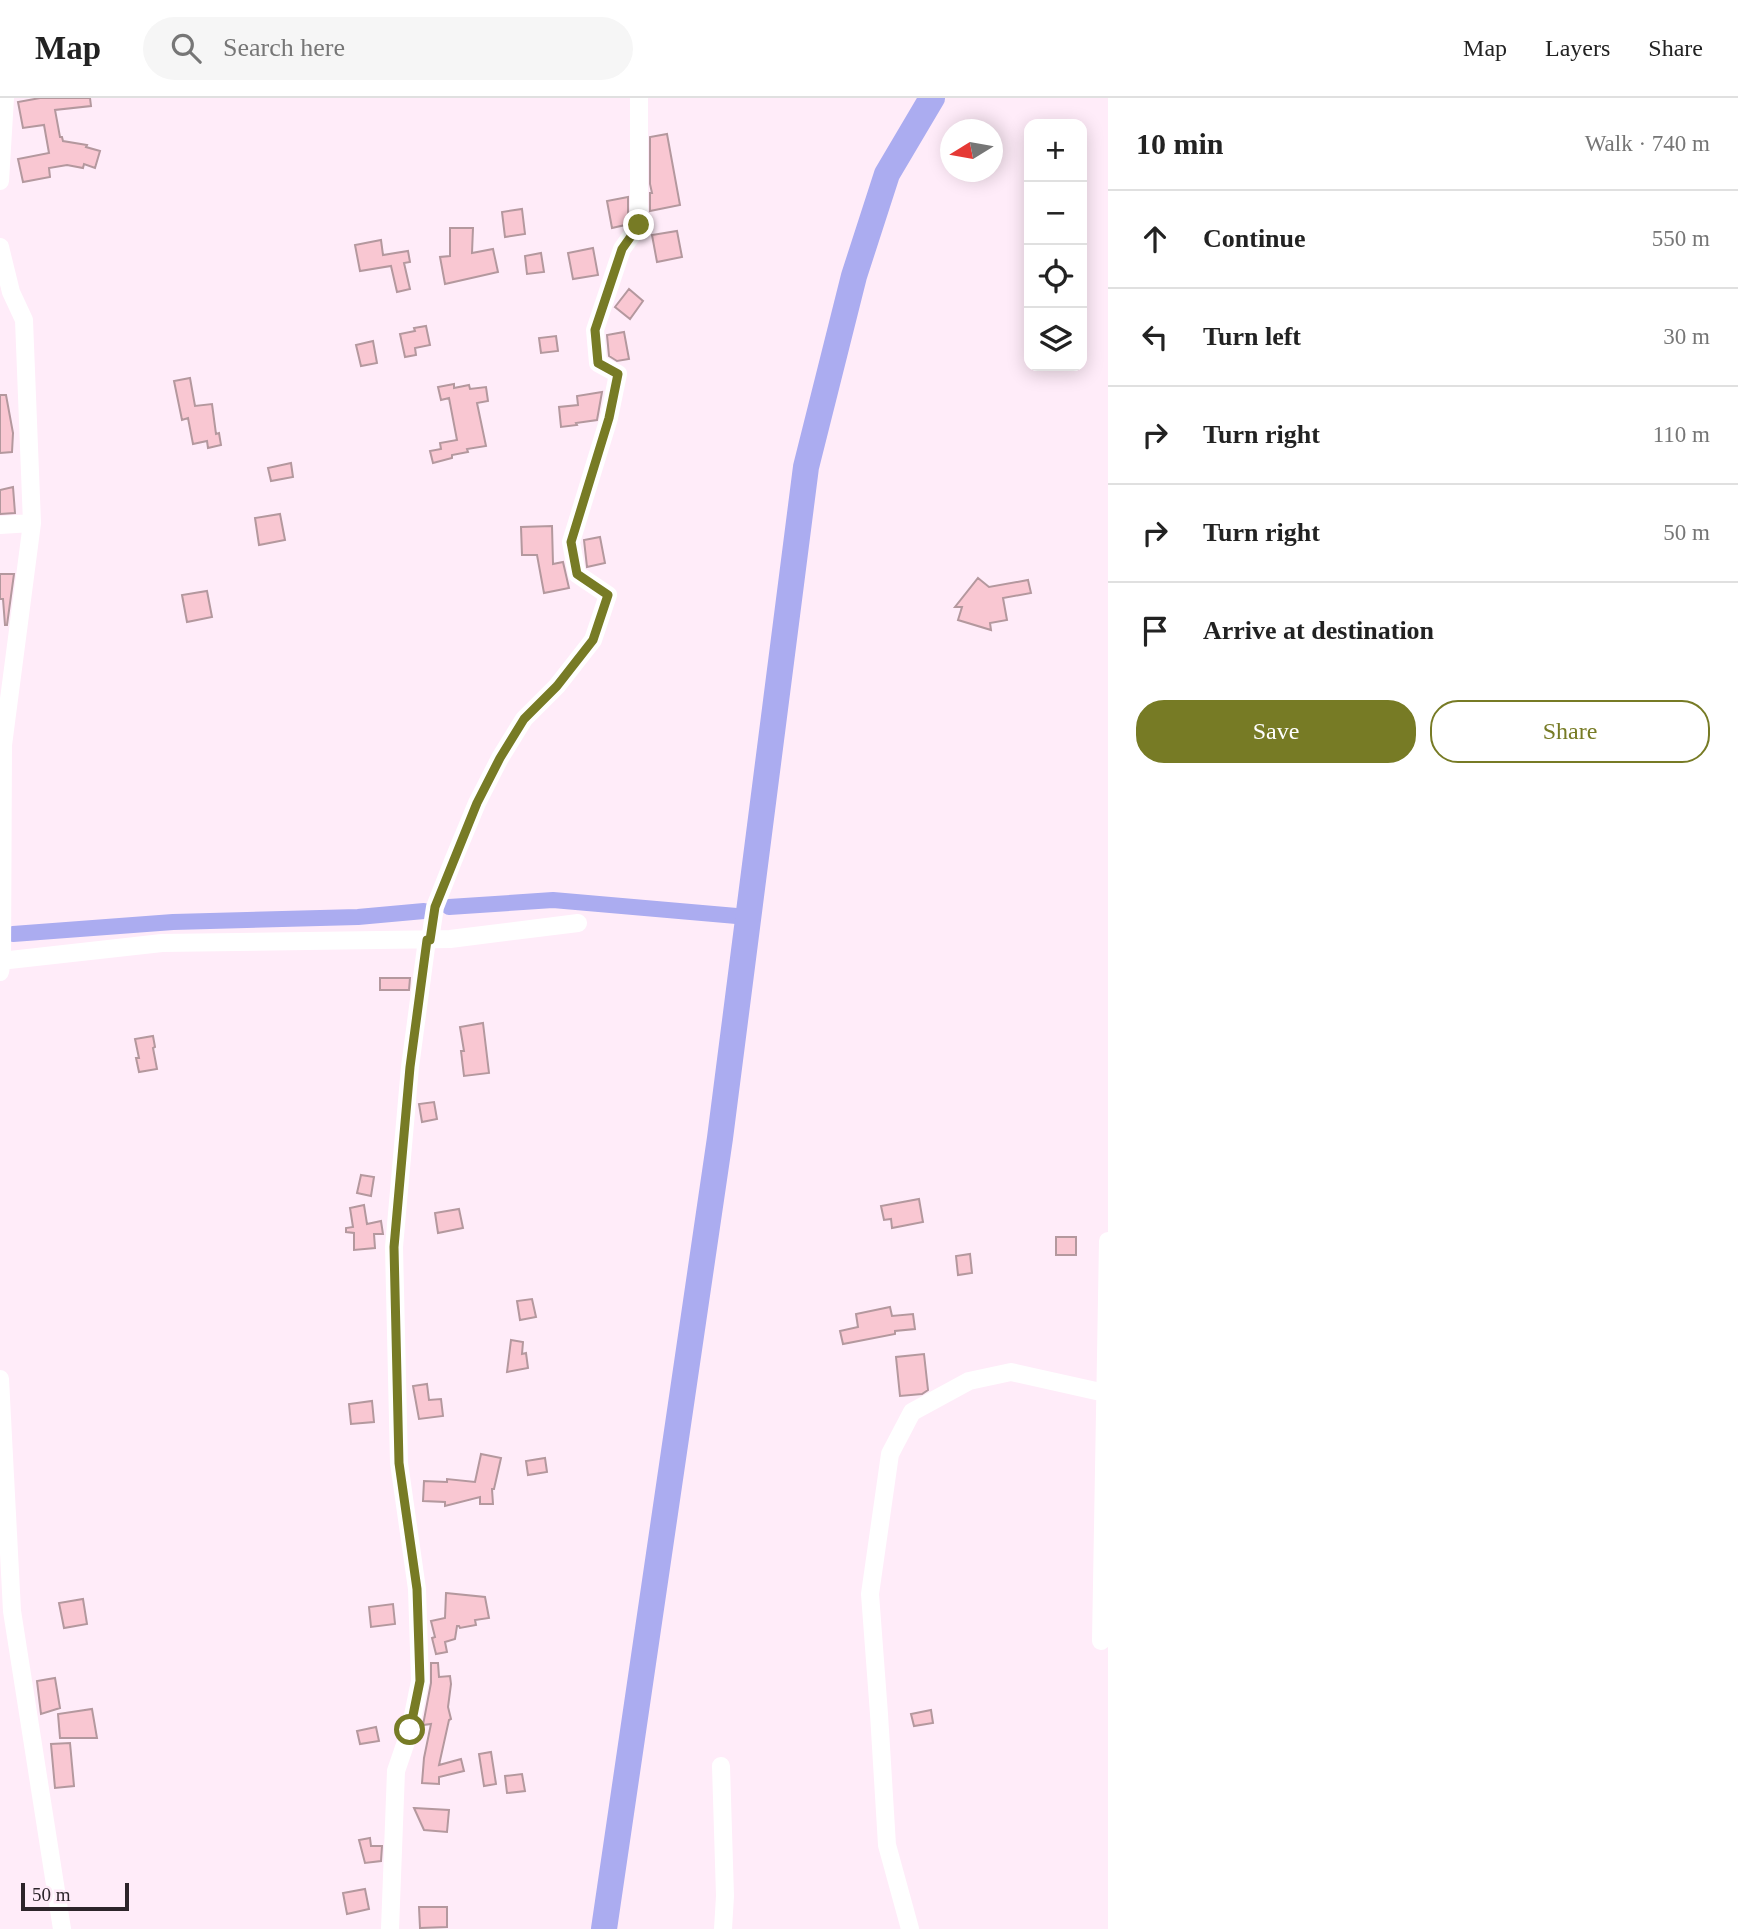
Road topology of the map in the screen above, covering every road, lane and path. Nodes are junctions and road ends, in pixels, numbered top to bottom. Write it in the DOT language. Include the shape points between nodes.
graph roads {
  1 [pos="5,98"];
  2 [pos="639,98"];
  3 [pos="0,181"];
  4 [pos="0,247"];
  5 [pos="32,523"];
  6 [pos="0,525"];
  7 [pos="578,923"];
  8 [pos="428,940"];
  9 [pos="1,965"];
  10 [pos="1108,1241"];
  11 [pos="0,1379"];
  12 [pos="1105,1393"];
  13 [pos="1101,1641"];
  14 [pos="721,1766"];
  15 [pos="62,1929"];
  16 [pos="390,1929"];
  17 [pos="723,1929"];
  18 [pos="910,1929"];
  1 -- 3 [label="street"];
  2 -- 8 [label="street" via="639,225 622,249 595,330 598,363 618,374 571,542 577,574 608,595 593,640 524,719 494,769 435,907"];
  4 -- 5 [label="street" via="10,292 24,320"];
  5 -- 6 [label="street"];
  5 -- 9 [label="street" via="3,745"];
  7 -- 8 [label="street"];
  8 -- 9 [label="street" via="162,943"];
  8 -- 16 [label="street" via="410,1067 394,1247 399,1463 417,1589 420,1681 396,1771"];
  10 -- 12 [label="street"];
  11 -- 15 [label="street" via="12,1611"];
  12 -- 13 [label="street"];
  12 -- 18 [label="street" via="1011,1372 970,1381 912,1412 890,1454 870,1594 887,1845"];
  14 -- 17 [label="street"];
}
